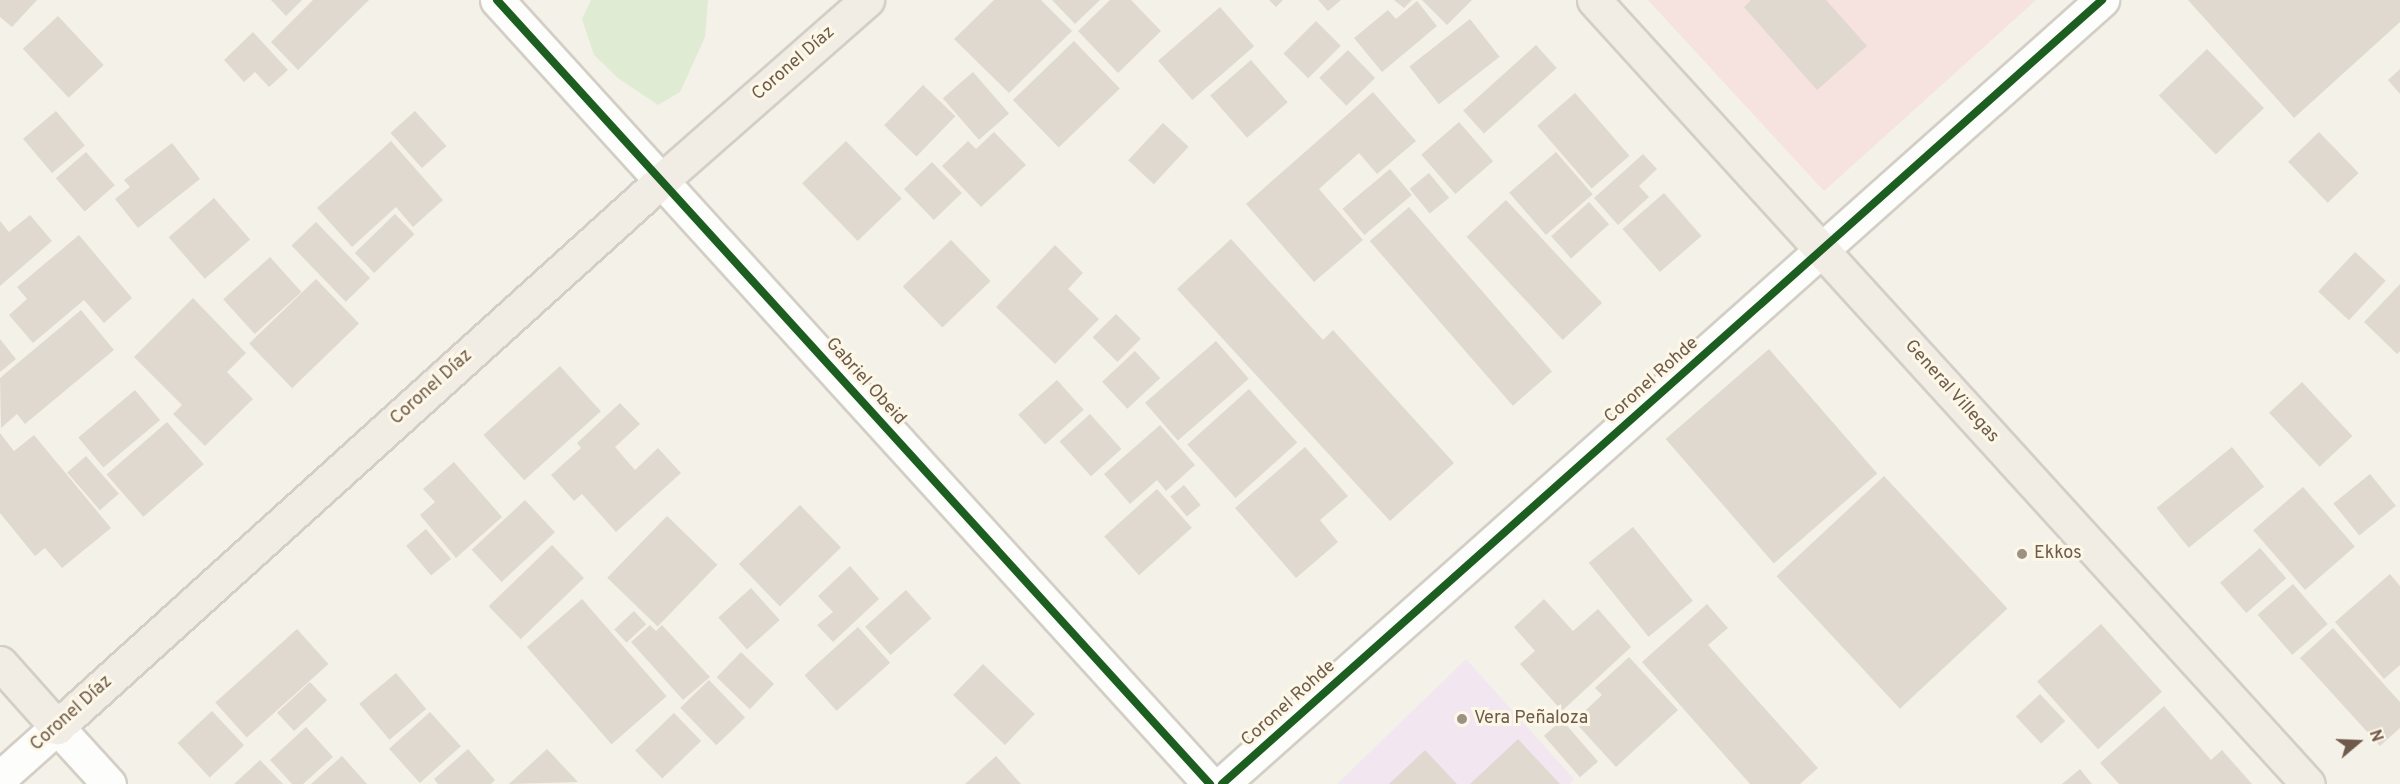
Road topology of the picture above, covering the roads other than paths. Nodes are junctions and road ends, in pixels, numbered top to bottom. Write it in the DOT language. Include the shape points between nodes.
graph roads {
  1 [pos="496,0"];
  2 [pos="867,0"];
  3 [pos="1594,0"];
  4 [pos="2102,0"];
  5 [pos="662,180"];
  6 [pos="1822,250"];
  7 [pos="0,663"];
  8 [pos="57,727"];
  9 [pos="0,778"];
  10 [pos="109,784"];
  11 [pos="1210,784"];
  12 [pos="1222,784"];
  13 [pos="2308,784"];
  1 -- 5 [label="street, Gabriel Obeid"];
  2 -- 5 [label="main road, Coronel Díaz"];
  3 -- 6 [label="main road, General Villegas"];
  4 -- 6 [label="street, Coronel Rohde"];
  5 -- 8 [label="main road, Coronel Díaz"];
  5 -- 11 [label="street, Gabriel Obeid"];
  6 -- 12 [label="street, Coronel Rohde"];
  6 -- 13 [label="main road, General Villegas"];
  7 -- 8 [label="main road"];
  8 -- 9 [label="street, Coronel Díaz"];
  8 -- 10 [label="street"];
}
